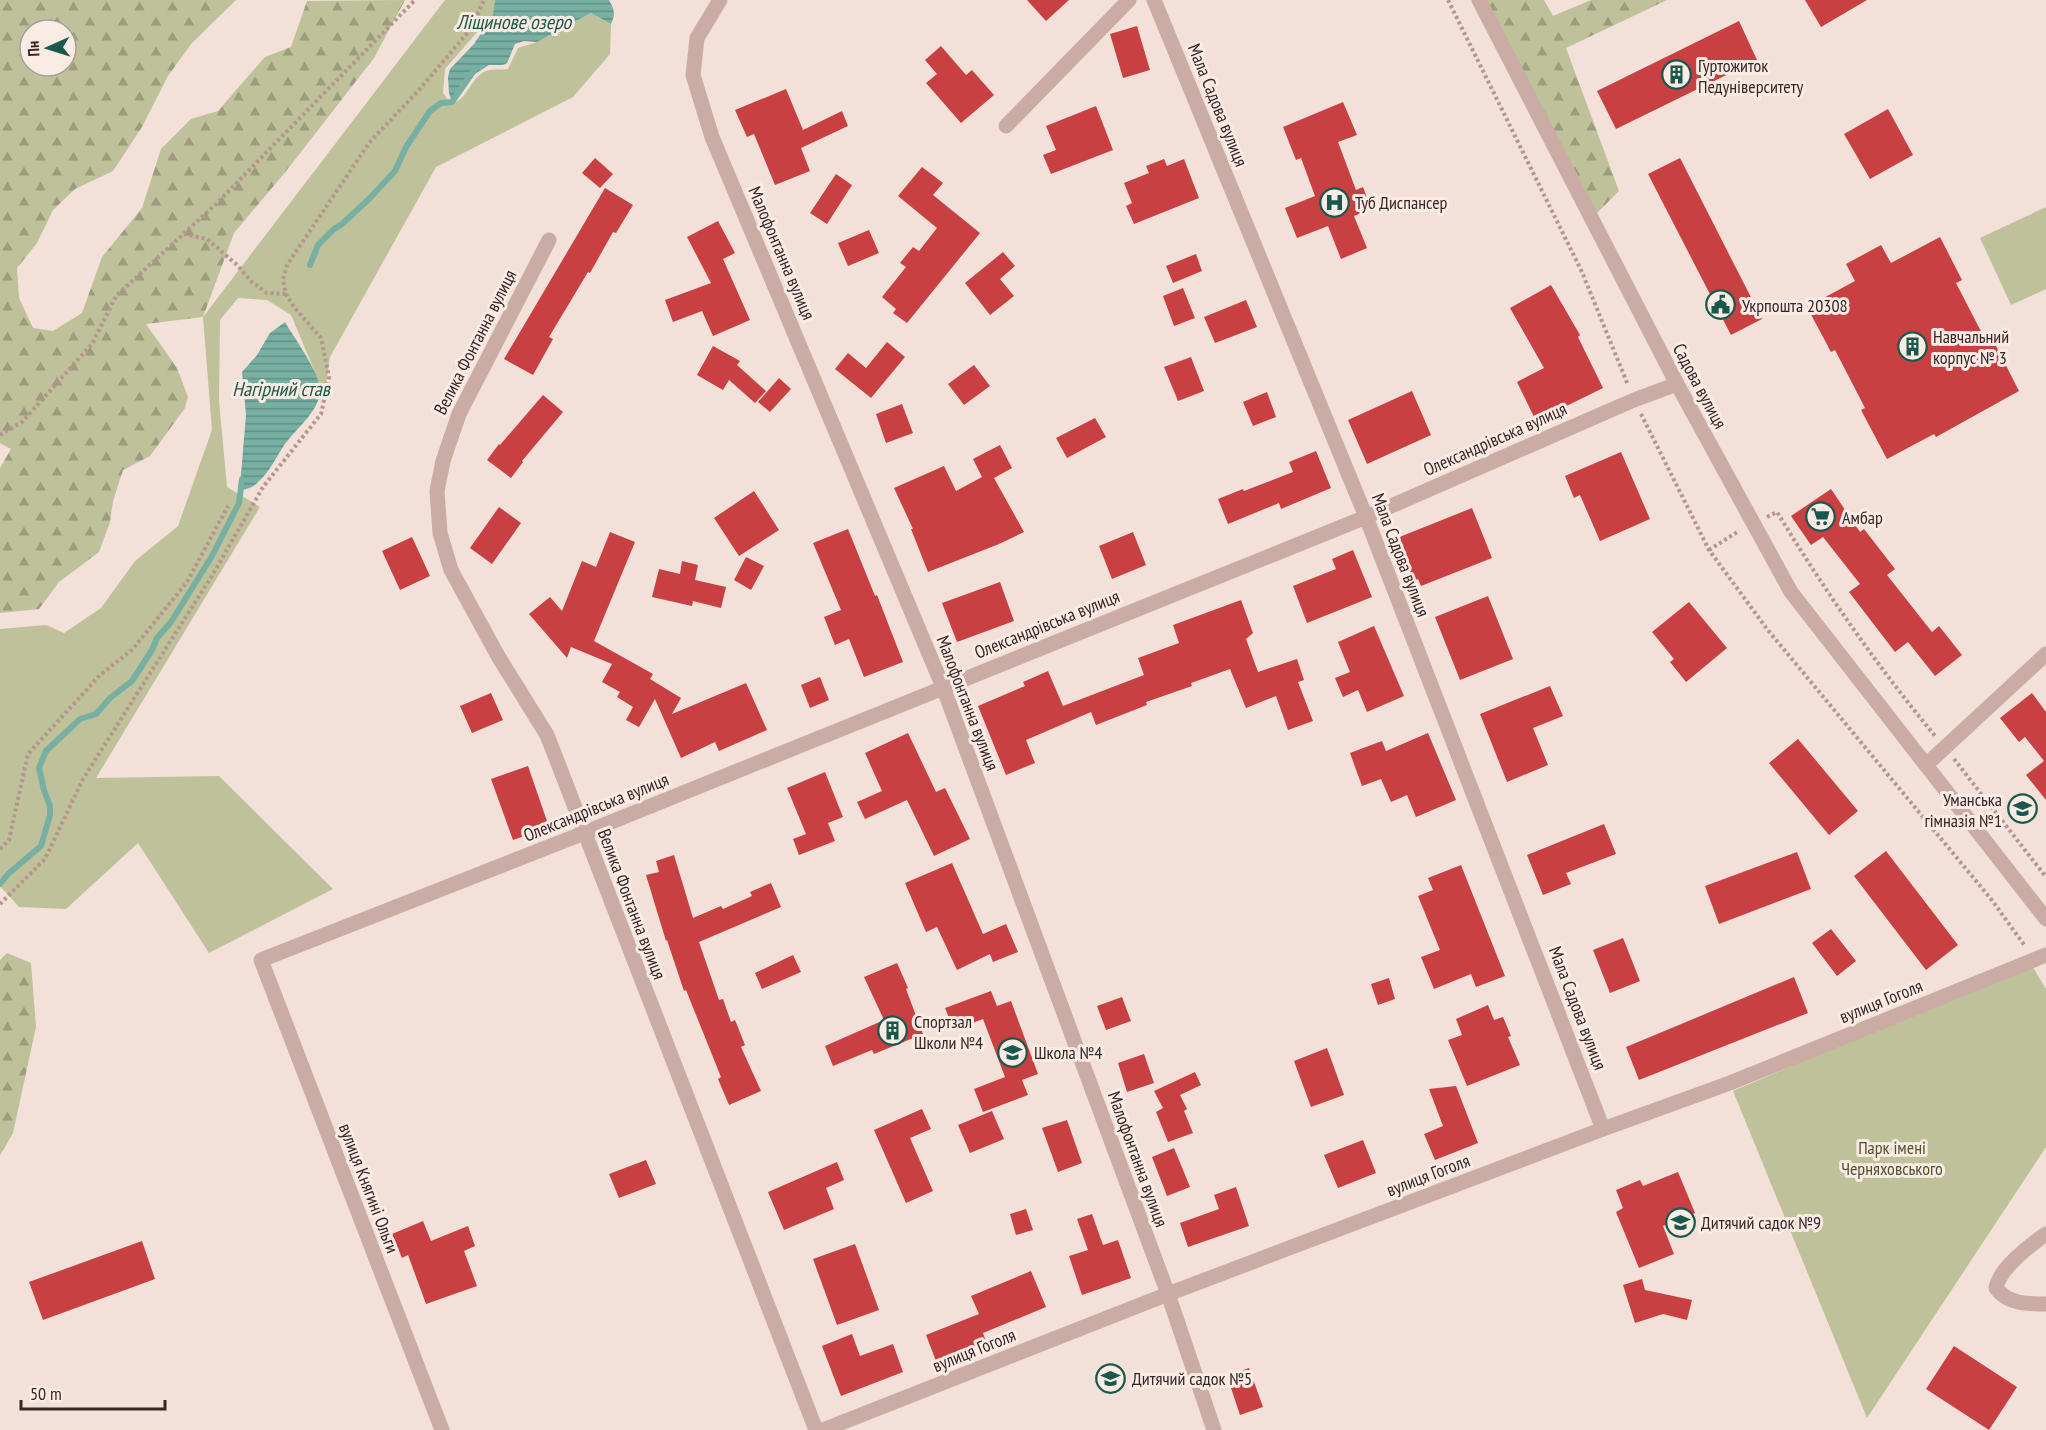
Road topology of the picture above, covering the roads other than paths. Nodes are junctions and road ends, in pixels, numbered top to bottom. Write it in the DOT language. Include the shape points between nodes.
graph roads {
  1 [pos="720,0"];
  2 [pos="1129,0"];
  3 [pos="1154,0"];
  4 [pos="1479,0"];
  5 [pos="1006,126"];
  6 [pos="549,240"];
  7 [pos="1677,384"];
  8 [pos="1366,517"];
  9 [pos="2046,654"];
  10 [pos="943,687"];
  11 [pos="1926,765"];
  12 [pos="584,833"];
  13 [pos="2046,918"];
  14 [pos="2041,958"];
  15 [pos="261,960"];
  16 [pos="1604,1129"];
  17 [pos="2046,1234"];
  18 [pos="1168,1294"];
  19 [pos="2046,1305"];
  20 [pos="442,1430"];
  21 [pos="816,1430"];
  22 [pos="823,1430"];
  23 [pos="1214,1430"];
  1 -- 10 [label="street, Малофонтанна вулиця" via="697,38 693,75 712,137"];
  2 -- 5 [label="street"];
  3 -- 8 [label="street, Мала Садова вулиця"];
  4 -- 7 [label="street, Садова вулиця"];
  6 -- 12 [label="street, Велика Фонтанна вулиця" via="459,414 443,461 437,491 438,513 451,570 547,735"];
  7 -- 8 [label="street, Олександрівська вулиця"];
  7 -- 11 [label="street, Садова вулиця" via="1791,592"];
  8 -- 10 [label="street, Олександрівська вулиця"];
  8 -- 16 [label="street, Мала Садова вулиця"];
  9 -- 11 [label="street"];
  10 -- 12 [label="street, Олександрівська вулиця"];
  10 -- 18 [label="street, Малофонтанна вулиця"];
  11 -- 13 [label="street, Садова вулиця"];
  12 -- 15 [label="street, Олександрівська вулиця"];
  12 -- 21 [label="street, Велика Фонтанна вулиця"];
  14 -- 16 [label="street, вулиця Гоголя" via="1730,1083"];
  15 -- 20 [label="street, вулиця Княгині Ольги"];
  16 -- 18 [label="street, вулиця Гоголя"];
  17 -- 19 [label="street" via="1997,1279 1996,1288 2001,1295 2021,1304"];
  18 -- 22 [label="street, вулиця Гоголя"];
  18 -- 23 [label="street, Малофонтанна вулиця"];
}
